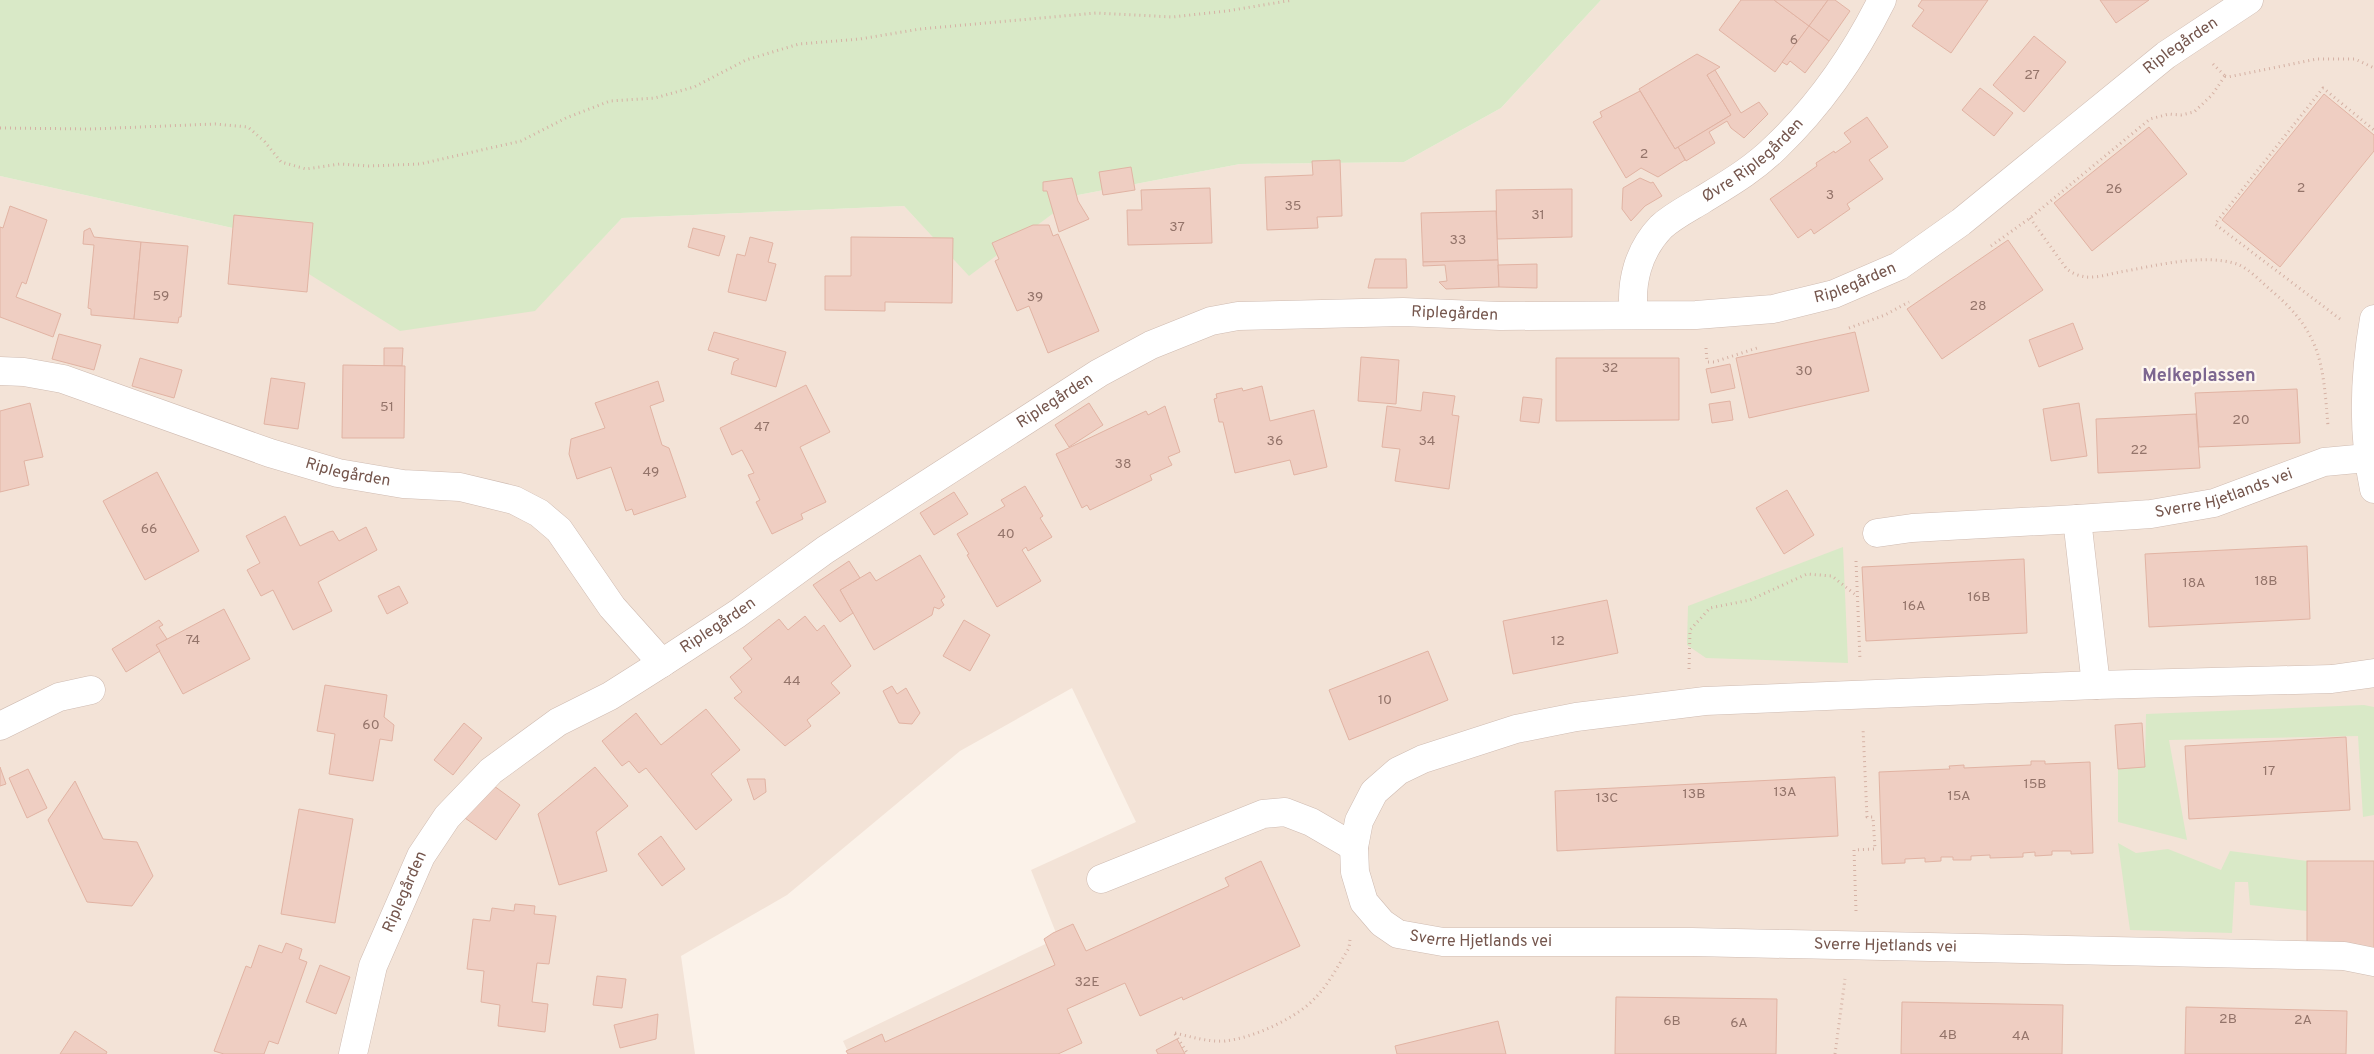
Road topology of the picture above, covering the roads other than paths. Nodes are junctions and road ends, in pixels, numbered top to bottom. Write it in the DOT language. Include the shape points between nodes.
graph roads {
  1 [pos="1882,0"];
  2 [pos="2249,0"];
  3 [pos="1634,314"];
  4 [pos="2372,331"];
  5 [pos="0,371"];
  6 [pos="2368,458"];
  7 [pos="2374,489"];
  8 [pos="2078,519"];
  9 [pos="1877,533"];
  10 [pos="662,663"];
  11 [pos="2374,673"];
  12 [pos="2096,685"];
  13 [pos="92,690"];
  14 [pos="0,726"];
  15 [pos="1354,847"];
  16 [pos="1101,879"];
  17 [pos="2374,962"];
  18 [pos="352,1054"];
  1 -- 3 [label="street, Øvre Riplegården" via="1826,91 1776,148 1743,176 1661,227 1647,247 1634,276"];
  2 -- 3 [label="street, Riplegården" via="2166,55 1961,222 1899,266 1834,294 1773,308 1696,314"];
  3 -- 10 [label="street, Riplegården" via="1269,314 1211,321 1151,345 1099,373 825,550"];
  4 -- 6 [label="street" via="2365,397"];
  5 -- 10 [label="street, Riplegården" via="63,380 270,453 338,473 403,484 460,487 514,500 540,514 559,530 612,607"];
  6 -- 7 [label="street"];
  6 -- 8 [label="street, Sverre Hjetlands vei" via="2324,462 2214,503 2151,514"];
  8 -- 9 [label="street, Sverre Hjetlands vei" via="1912,528"];
  8 -- 12 [label="street"];
  10 -- 18 [label="street, Riplegården" via="610,696 558,722 528,743 491,771 447,817 421,856 373,966"];
  11 -- 12 [label="street, Sverre Hjetlands vei" via="2332,679"];
  12 -- 15 [label="street, Sverre Hjetlands vei" via="1705,701 1576,717 1516,729 1423,759 1398,771 1374,792 1359,821"];
  13 -- 14 [label="street" via="59,697"];
  15 -- 16 [label="street" via="1311,822 1285,812 1263,814"];
  15 -- 17 [label="street, Sverre Hjetlands vei" via="1355,872 1364,902 1382,923 1398,934 1443,942 1692,942 2344,956"];
}
